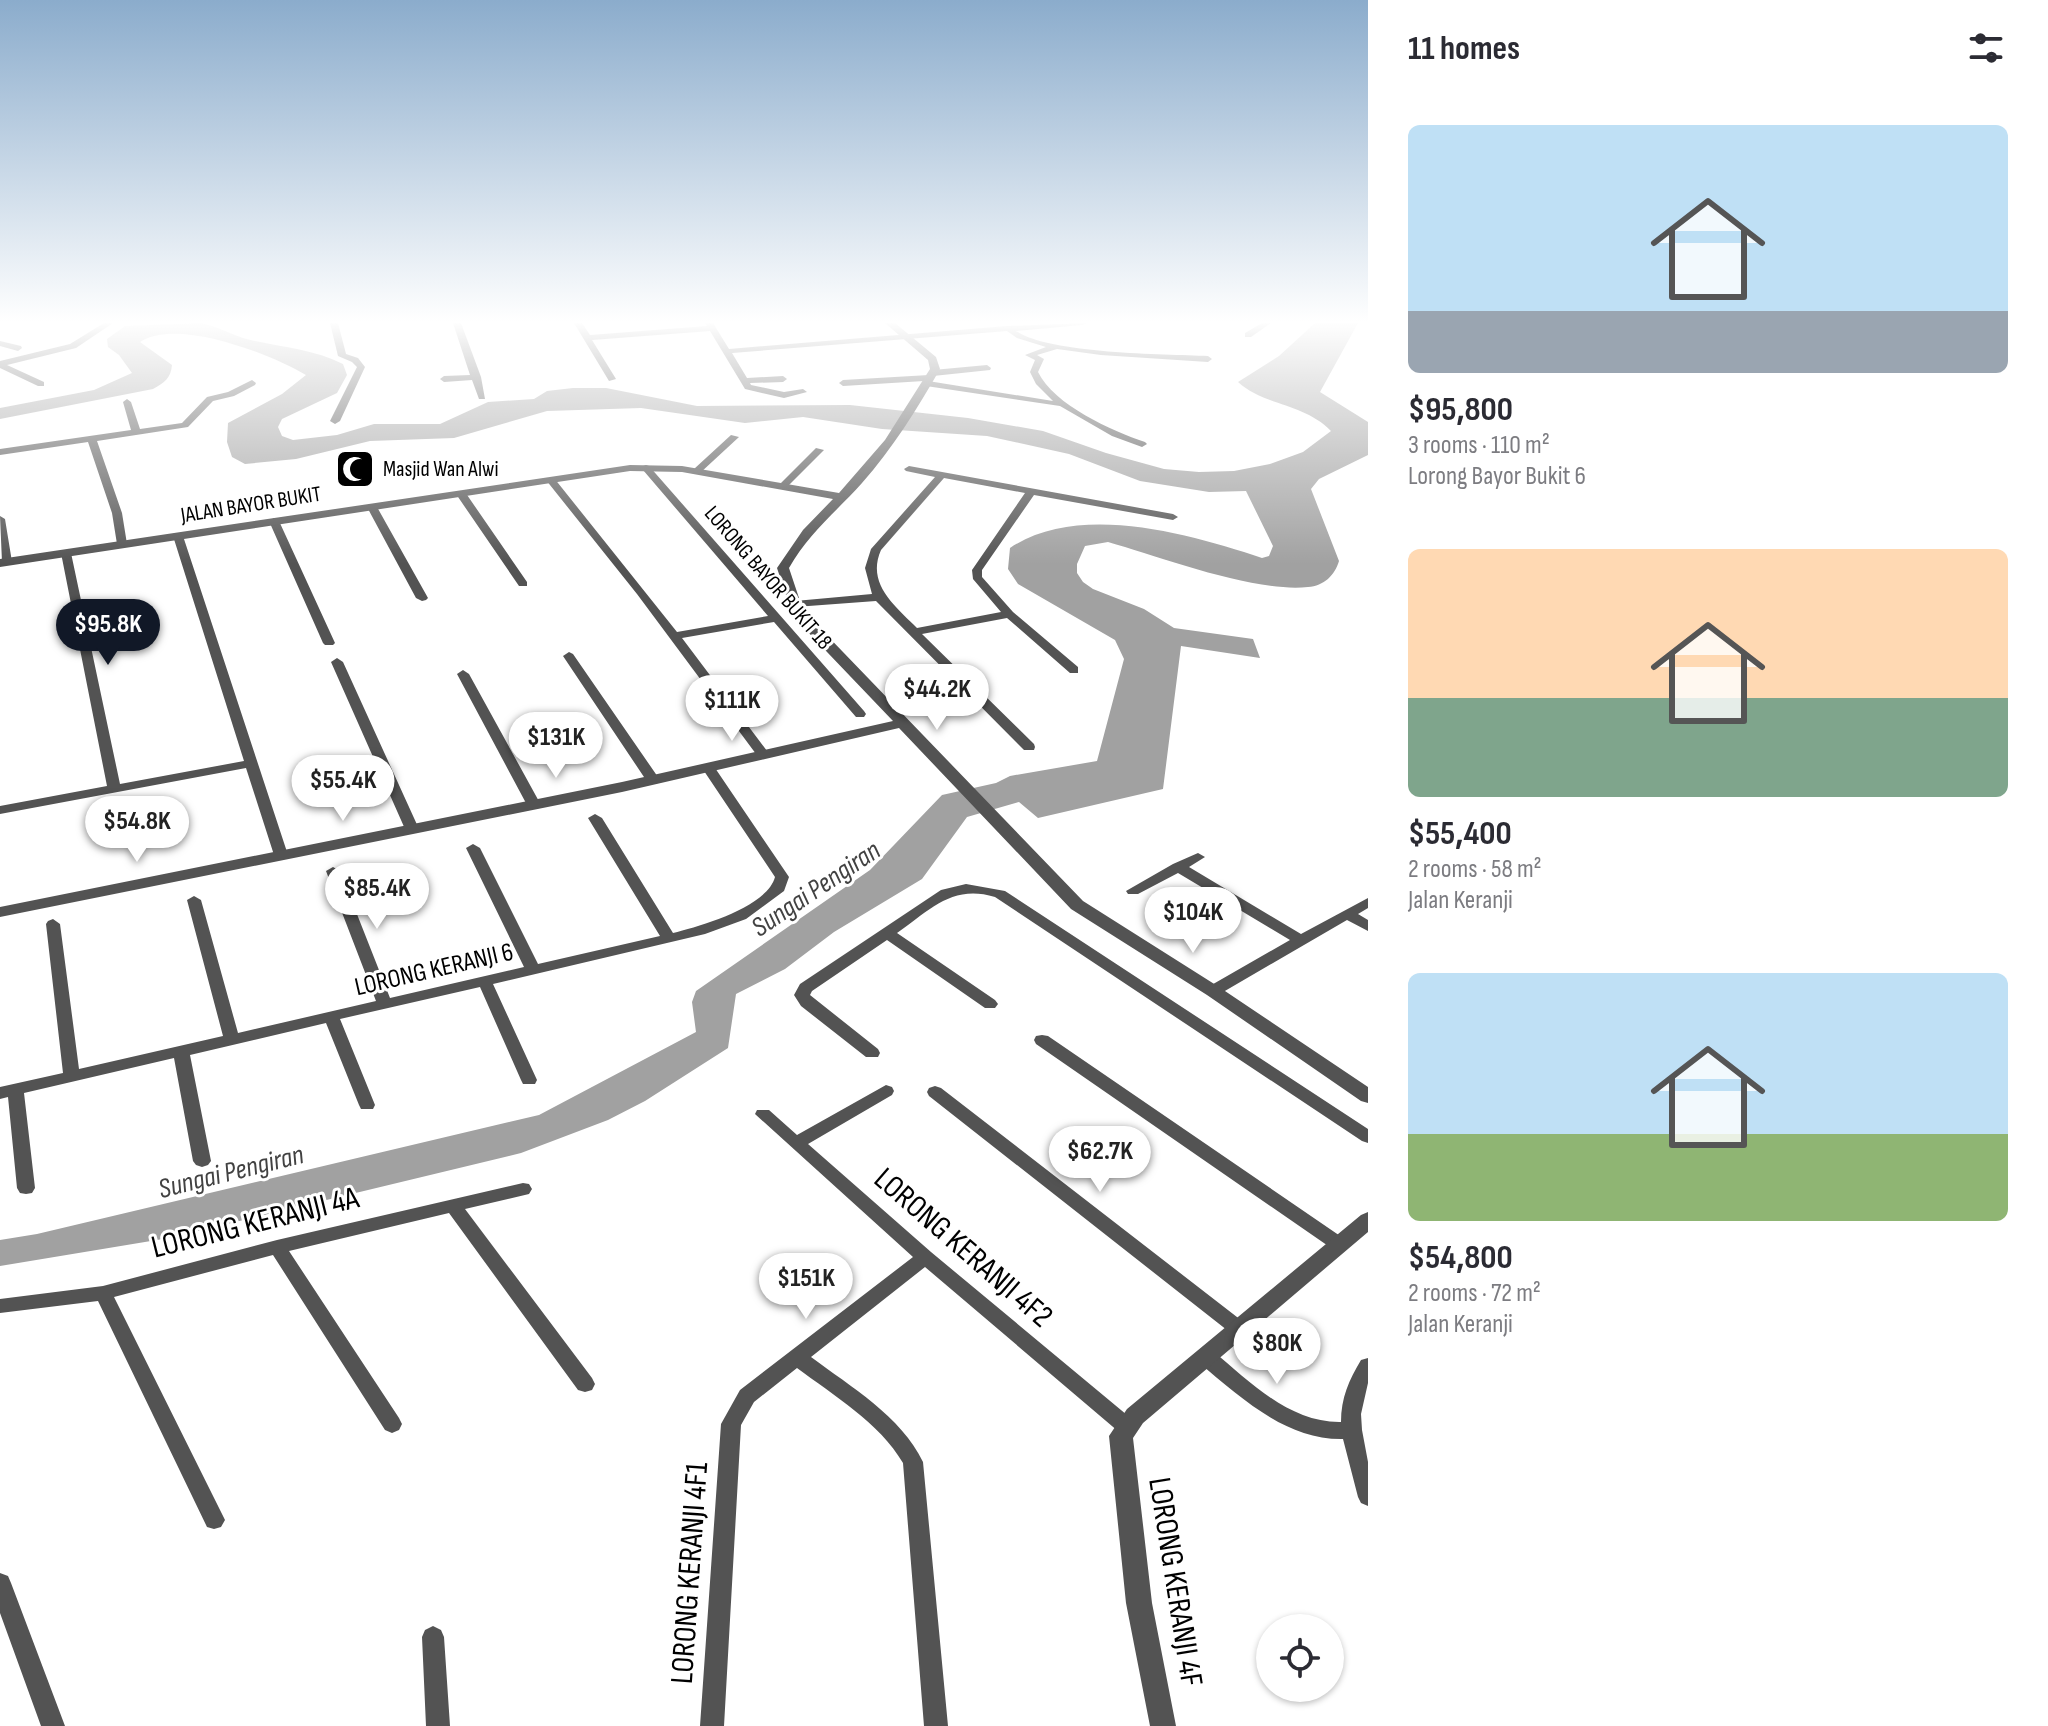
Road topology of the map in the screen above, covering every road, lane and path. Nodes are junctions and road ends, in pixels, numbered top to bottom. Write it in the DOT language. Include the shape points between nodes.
graph roads {
  1 [pos="127,404"];
  2 [pos="206,404"];
  3 [pos="343,404"];
  4 [pos="913,404"];
  5 [pos="1058,404"];
  6 [pos="335,421"];
  7 [pos="137,433"];
  8 [pos="734,437"];
  9 [pos="92,439"];
  10 [pos="1142,444"];
  11 [pos="819,450"];
  12 [pos="0,452"];
  13 [pos="646,468"];
  14 [pos="909,469"];
  15 [pos="697,471"];
  16 [pos="941,476"];
  17 [pos="551,480"];
  18 [pos="855,483"];
  19 [pos="782,487"];
  20 [pos="808,491"];
  21 [pos="1031,492"];
  22 [pos="461,494"];
  23 [pos="840,497"];
  24 [pos="372,507"];
  25 [pos="827,512"];
  26 [pos="1173,517"];
  27 [pos="0,519"];
  28 [pos="274,521"];
  29 [pos="178,536"];
  30 [pos="122,544"];
  31 [pos="66,553"];
  32 [pos="3,562"];
  33 [pos="523,584"];
  34 [pos="879,597"];
  35 [pos="422,598"];
  36 [pos="795,604"];
  37 [pos="1009,614"];
  38 [pos="775,618"];
  39 [pos="914,632"];
  40 [pos="674,636"];
  41 [pos="329,643"];
  42 [pos="569,656"];
  43 [pos="337,662"];
  44 [pos="1074,670"];
  45 [pos="463,674"];
  46 [pos="860,714"];
  47 [pos="901,723"];
  48 [pos="1029,747"];
  49 [pos="764,755"];
  50 [pos="252,763"];
  51 [pos="708,768"];
  52 [pos="653,780"];
  53 [pos="114,788"];
  54 [pos="534,805"];
  55 [pos="0,810"];
  56 [pos="595,818"];
  57 [pos="412,829"];
  58 [pos="473,848"];
  59 [pos="281,855"];
  60 [pos="1198,857"];
  61 [pos="1178,867"];
  62 [pos="333,871"];
  63 [pos="1133,891"];
  64 [pos="194,900"];
  65 [pos="1368,902"];
  66 [pos="0,912"];
  67 [pos="1348,914"];
  68 [pos="53,924"];
  69 [pos="1368,926"];
  70 [pos="886,932"];
  71 [pos="669,939"];
  72 [pos="1302,941"];
  73 [pos="534,971"];
  74 [pos="485,982"];
  75 [pos="1213,991"];
  76 [pos="990,1004"];
  77 [pos="385,1005"];
  78 [pos="332,1018"];
  79 [pos="232,1039"];
  80 [pos="1042,1040"];
  81 [pos="181,1051"];
  82 [pos="872,1053"];
  83 [pos="72,1076"];
  84 [pos="529,1080"];
  85 [pos="886,1091"];
  86 [pos="8,1092"];
  87 [pos="935,1092"];
  88 [pos="1368,1096"];
  89 [pos="367,1105"];
  90 [pos="763,1114"];
  91 [pos="1368,1137"];
  92 [pos="796,1143"];
  93 [pos="202,1161"];
  94 [pos="26,1188"];
  95 [pos="523,1189"];
  96 [pos="453,1206"];
  97 [pos="1368,1220"];
  98 [pos="1340,1245"];
  99 [pos="277,1247"];
  100 [pos="925,1257"];
  101 [pos="103,1293"];
  102 [pos="0,1306"];
  103 [pos="1239,1329"];
  104 [pos="796,1357"];
  105 [pos="1206,1357"];
  106 [pos="1367,1369"];
  107 [pos="585,1384"];
  108 [pos="1350,1423"];
  109 [pos="392,1424"];
  110 [pos="1123,1437"];
  111 [pos="1368,1497"];
  112 [pos="214,1520"];
  113 [pos="0,1583"];
  114 [pos="433,1637"];
  115 [pos="53,1726"];
  116 [pos="438,1726"];
  117 [pos="712,1726"];
  118 [pos="936,1726"];
  119 [pos="1163,1726"];
  1 -- 7 [label="street"];
  2 -- 7 [label="street" via="185,425"];
  3 -- 6 [label="street"];
  4 -- 18 [label="street"];
  5 -- 10 [label="street"];
  7 -- 9 [label="street"];
  8 -- 15 [label="street"];
  9 -- 12 [label="street"];
  9 -- 30 [label="street"];
  11 -- 19 [label="street"];
  13 -- 15 [label="street, JALAN BAYOR BUKIT"];
  13 -- 17 [label="street, JALAN BAYOR BUKIT"];
  13 -- 38 [label="street, LORONG BAYOR BUKIT 18"];
  14 -- 16 [label="street"];
  15 -- 19 [label="street, JALAN BAYOR BUKIT"];
  16 -- 21 [label="street"];
  16 -- 34 [label="street" via="876,549 870,573"];
  17 -- 22 [label="street, JALAN BAYOR BUKIT"];
  17 -- 40 [label="street"];
  18 -- 20 [label="street" via="837,491"];
  18 -- 23 [label="street"];
  18 -- 25 [label="street" via="857,490 837,510"];
  19 -- 20 [label="street, JALAN BAYOR BUKIT"];
  20 -- 23 [label="street, JALAN BAYOR BUKIT"];
  20 -- 25 [label="street" via="824,500"];
  21 -- 26 [label="street"];
  21 -- 37 [label="street" via="977,570 982,586"];
  22 -- 24 [label="street, JALAN BAYOR BUKIT"];
  22 -- 33 [label="street"];
  23 -- 25 [label="street"];
  24 -- 28 [label="street, JALAN BAYOR BUKIT"];
  24 -- 35 [label="street"];
  25 -- 36 [label="street" via="794,545 783,568"];
  27 -- 32 [label="street"];
  28 -- 29 [label="street, JALAN BAYOR BUKIT"];
  28 -- 41 [label="street"];
  29 -- 30 [label="street, JALAN BAYOR BUKIT"];
  29 -- 50 [label="street"];
  30 -- 31 [label="street, JALAN BAYOR BUKIT"];
  31 -- 32 [label="street, JALAN BAYOR BUKIT"];
  31 -- 53 [label="street"];
  34 -- 36 [label="street"];
  34 -- 39 [label="street"];
  36 -- 47 [label="street"];
  37 -- 39 [label="street"];
  37 -- 44 [label="street"];
  38 -- 40 [label="street"];
  38 -- 46 [label="street, LORONG BAYOR BUKIT 18"];
  39 -- 48 [label="street"];
  40 -- 49 [label="street"];
  42 -- 52 [label="street"];
  43 -- 57 [label="street"];
  45 -- 54 [label="street"];
  47 -- 49 [label="street"];
  47 -- 75 [label="street" via="1077,905"];
  49 -- 51 [label="street"];
  50 -- 53 [label="street"];
  50 -- 59 [label="street"];
  51 -- 52 [label="street"];
  51 -- 71 [label="street, LORONG KERANJI 6" via="782,882 741,916"];
  52 -- 54 [label="street"];
  53 -- 55 [label="street"];
  54 -- 57 [label="street"];
  56 -- 71 [label="street"];
  57 -- 59 [label="street"];
  58 -- 73 [label="street"];
  59 -- 66 [label="street"];
  60 -- 61 [label="street"];
  61 -- 63 [label="street"];
  61 -- 72 [label="street"];
  62 -- 77 [label="street"];
  64 -- 79 [label="street"];
  65 -- 67 [label="street"];
  67 -- 69 [label="street"];
  67 -- 72 [label="street"];
  68 -- 83 [label="street"];
  70 -- 76 [label="street"];
  70 -- 82 [label="street" via="802,995"];
  70 -- 91 [label="street" via="960,888 1000,894"];
  71 -- 73 [label="street, LORONG KERANJI 6"];
  72 -- 75 [label="street"];
  73 -- 74 [label="street, LORONG KERANJI 6"];
  74 -- 77 [label="street, LORONG KERANJI 6"];
  74 -- 84 [label="street"];
  75 -- 88 [label="street"];
  77 -- 78 [label="street, LORONG KERANJI 6"];
  78 -- 79 [label="street, LORONG KERANJI 6"];
  78 -- 89 [label="street"];
  79 -- 81 [label="street, LORONG KERANJI 6"];
  80 -- 98 [label="street"];
  81 -- 83 [label="street, LORONG KERANJI 6"];
  81 -- 93 [label="street"];
  83 -- 86 [label="street, LORONG KERANJI 6"];
  85 -- 92 [label="street"];
  86 -- 94 [label="street"];
  87 -- 103 [label="street"];
  90 -- 92 [label="street, LORONG KERANJI 4F2"];
  92 -- 100 [label="street, LORONG KERANJI 4F2"];
  95 -- 96 [label="street, LORONG KERANJI 4A"];
  96 -- 99 [label="street, LORONG KERANJI 4A"];
  96 -- 107 [label="street"];
  97 -- 98 [label="street"];
  98 -- 103 [label="street"];
  99 -- 101 [label="street, LORONG KERANJI 4A"];
  99 -- 109 [label="street"];
  100 -- 104 [label="street"];
  100 -- 110 [label="street, LORONG KERANJI 4F2"];
  101 -- 102 [label="street, LORONG KERANJI 4A"];
  101 -- 112 [label="street"];
  103 -- 105 [label="street"];
  104 -- 117 [label="street, LORONG KERANJI 4F1" via="747,1396 731,1424"];
  104 -- 118 [label="street" via="892,1435 913,1462"];
  105 -- 108 [label="street" via="1270,1408 1311,1427 1336,1432"];
  105 -- 110 [label="street"];
  106 -- 108 [label="street" via="1354,1390"];
  108 -- 111 [label="street"];
  110 -- 119 [label="street, LORONG KERANJI 4F" via="1139,1603"];
  113 -- 115 [label="street"];
  114 -- 116 [label="street"];
}
